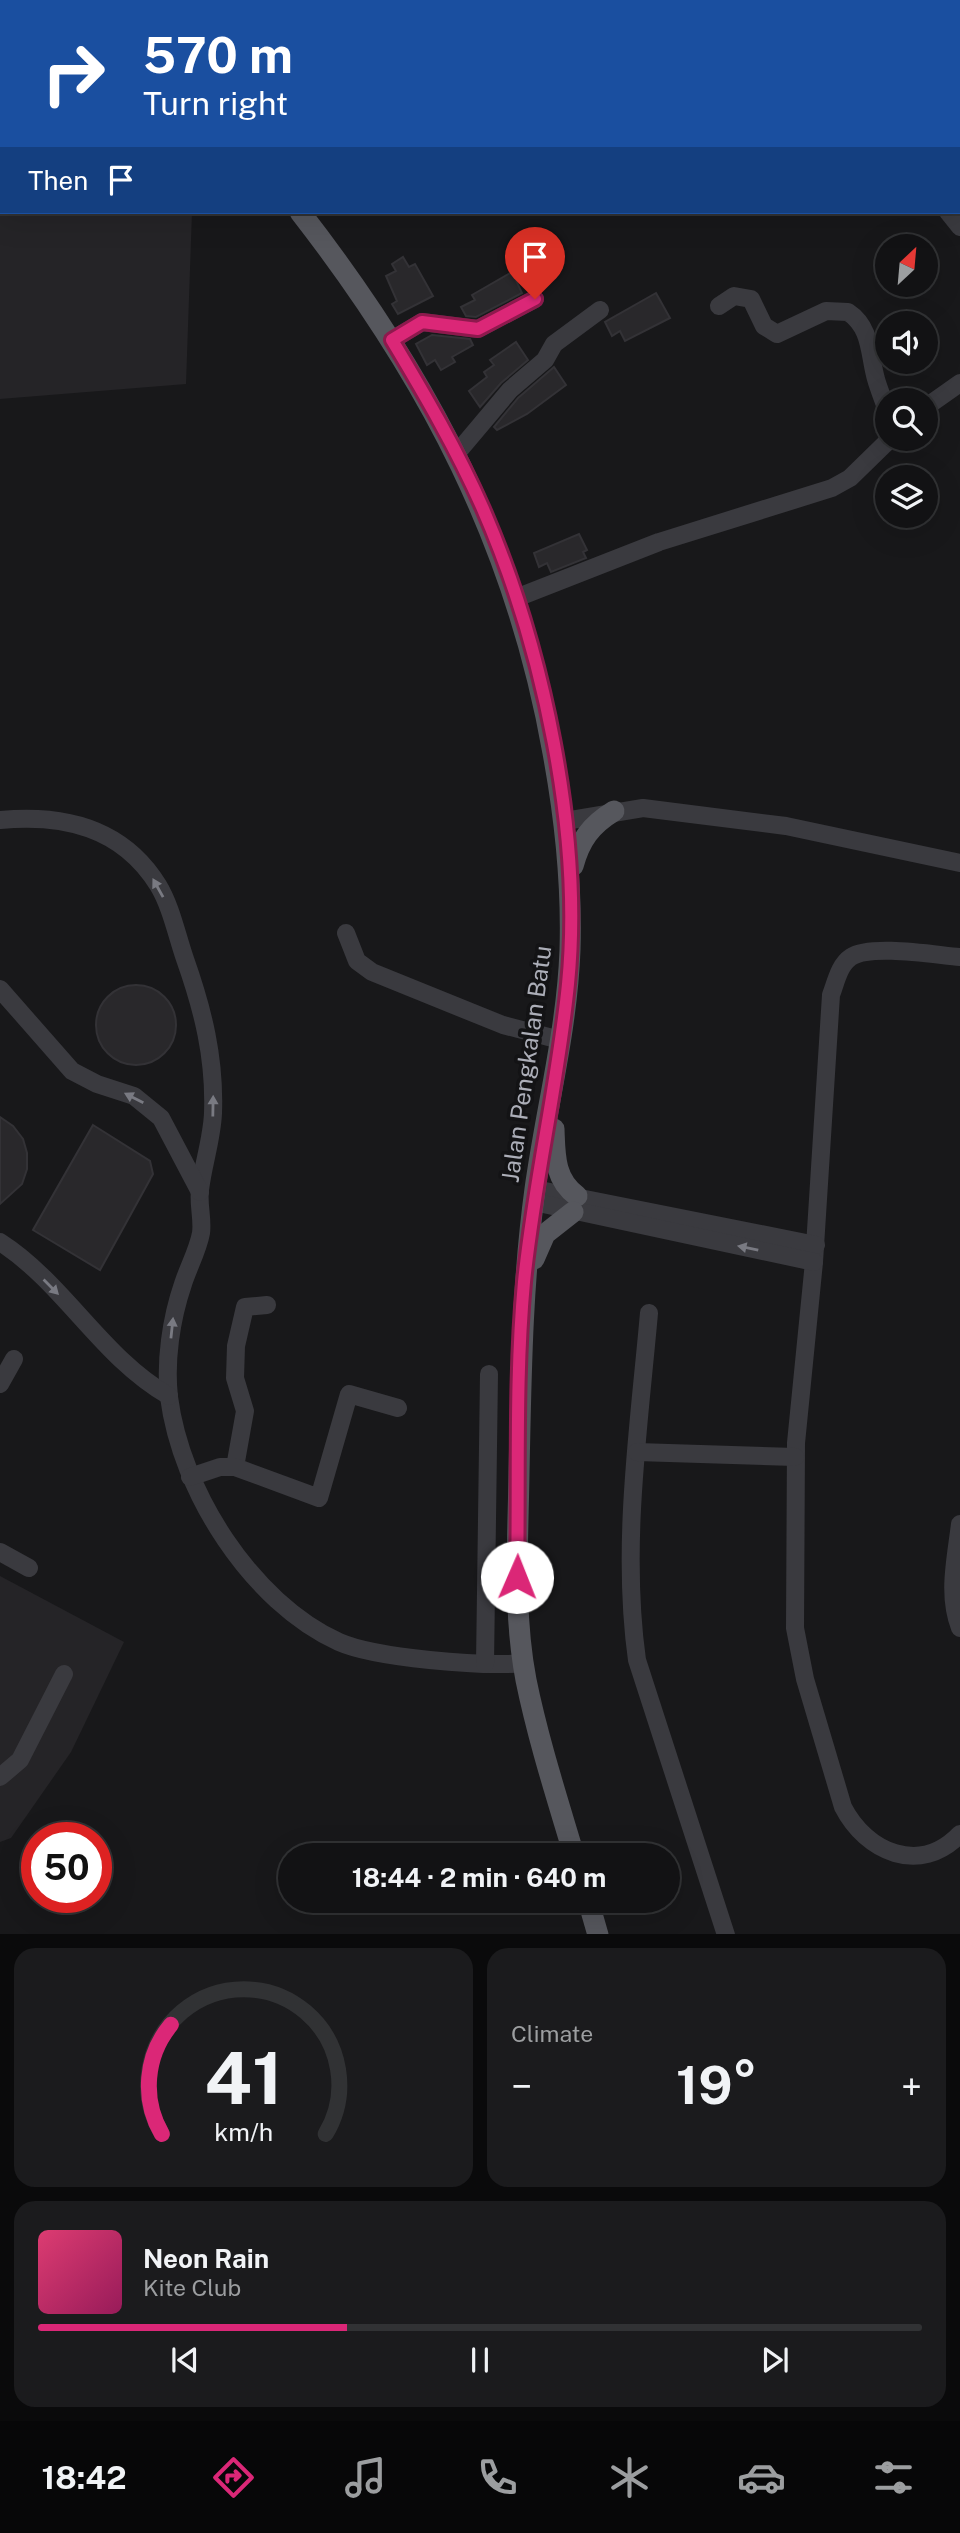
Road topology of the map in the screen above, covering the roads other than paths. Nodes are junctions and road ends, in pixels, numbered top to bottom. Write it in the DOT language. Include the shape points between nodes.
graph roads {
  1 [pos="302,214"];
  2 [pos="535,299"];
  3 [pos="719,306"];
  4 [pos="600,310"];
  5 [pos="392,340"];
  6 [pos="960,383"];
  7 [pos="879,388"];
  8 [pos="938,399"];
  9 [pos="878,451"];
  10 [pos="457,453"];
  11 [pos="516,598"];
  12 [pos="614,811"];
  13 [pos="0,820"];
  14 [pos="565,821"];
  15 [pos="960,863"];
  16 [pos="569,887"];
  17 [pos="346,933"];
  18 [pos="960,957"];
  19 [pos="0,989"];
  20 [pos="561,1040"];
  21 [pos="552,1092"];
  22 [pos="200,1192"];
  23 [pos="534,1195"];
  24 [pos="575,1204"];
  25 [pos="0,1242"];
  26 [pos="815,1254"];
  27 [pos="524,1280"];
  28 [pos="267,1305"];
  29 [pos="649,1313"];
  30 [pos="14,1359"];
  31 [pos="489,1374"];
  32 [pos="0,1384"];
  33 [pos="169,1396"];
  34 [pos="398,1408"];
  35 [pos="637,1452"];
  36 [pos="795,1457"];
  37 [pos="235,1467"];
  38 [pos="190,1477"];
  39 [pos="960,1524"];
  40 [pos="0,1552"];
  41 [pos="29,1568"];
  42 [pos="960,1628"];
  43 [pos="524,1663"];
  44 [pos="485,1664"];
  45 [pos="64,1674"];
  46 [pos="0,1777"];
  47 [pos="960,1834"];
  48 [pos="571,1843"];
  49 [pos="592,1913"];
  50 [pos="598,1934"];
  51 [pos="726,1934"];
  1 -- 5 [label="main road, Jalan Pengkalan Batu"];
  2 -- 5 [label="street" via="478,329 422,322"];
  3 -- 7 [label="street" via="734,296 751,299 764,327 777,334 826,311 848,312 863,327"];
  4 -- 10 [label="street" via="554,344 545,360 510,390"];
  5 -- 10 [label="main road, Jalan Pengkalan Batu"];
  6 -- 8 [label="street"];
  9 -- 11 [label="street" via="850,478 832,488 659,542"];
  10 -- 11 [label="main road, Jalan Pengkalan Batu"];
  11 -- 14 [label="main road, Jalan Pengkalan Batu" via="541,684"];
  12 -- 14 [label="street"];
  12 -- 15 [label="street" via="643,808 786,826"];
  12 -- 16 [label="main road" via="584,837"];
  22 -- 13 [label="street, one-way" via="213,1114 210,1042 160,887 145,868 94,830 49,817"];
  14 -- 16 [label="main road, Jalan Pengkalan Batu"];
  16 -- 20 [label="main road, Jalan Pengkalan Batu" via="570,948"];
  17 -- 20 [label="street" via="357,961 372,972 503,1026"];
  18 -- 26 [label="street" via="867,950 843,965 831,995"];
  22 -- 19 [label="street, one-way" via="161,1118 134,1096 72,1071"];
  20 -- 21 [label="main road, Jalan Pengkalan Batu"];
  21 -- 23 [label="main road, Jalan Pengkalan Batu"];
  21 -- 24 [label="main road" via="556,1166"];
  33 -- 22 [label="street, one-way" via="173,1317 201,1233"];
  23 -- 24 [label="street"];
  23 -- 27 [label="main road, Jalan Pengkalan Batu"];
  24 -- 26 [label="street"];
  24 -- 27 [label="main road" via="545,1234"];
  25 -- 33 [label="street, one-way" via="52,1287 142,1379"];
  26 -- 36 [label="street"];
  27 -- 43 [label="main road, Jalan Pengkalan Batu" via="517,1577"];
  28 -- 37 [label="street" via="245,1307 236,1346 235,1378 245,1411"];
  29 -- 35 [label="street"];
  30 -- 32 [label="street"];
  31 -- 44 [label="street"];
  33 -- 38 [label="street"];
  34 -- 37 [label="street" via="349,1394 319,1498"];
  35 -- 36 [label="street"];
  35 -- 51 [label="street" via="632,1566 637,1660"];
  36 -- 47 [label="street" via="797,1646 842,1807 865,1839 889,1852 925,1852"];
  37 -- 38 [label="street"];
  38 -- 44 [label="street" via="228,1544 270,1590 317,1631 367,1652"];
  39 -- 42 [label="street" via="952,1590"];
  40 -- 41 [label="street"];
  43 -- 44 [label="street"];
  43 -- 48 [label="main road, Jalan Pengkalan Batu"];
  45 -- 46 [label="street" via="20,1760"];
  49 -- 50 [label="main road"];
}
